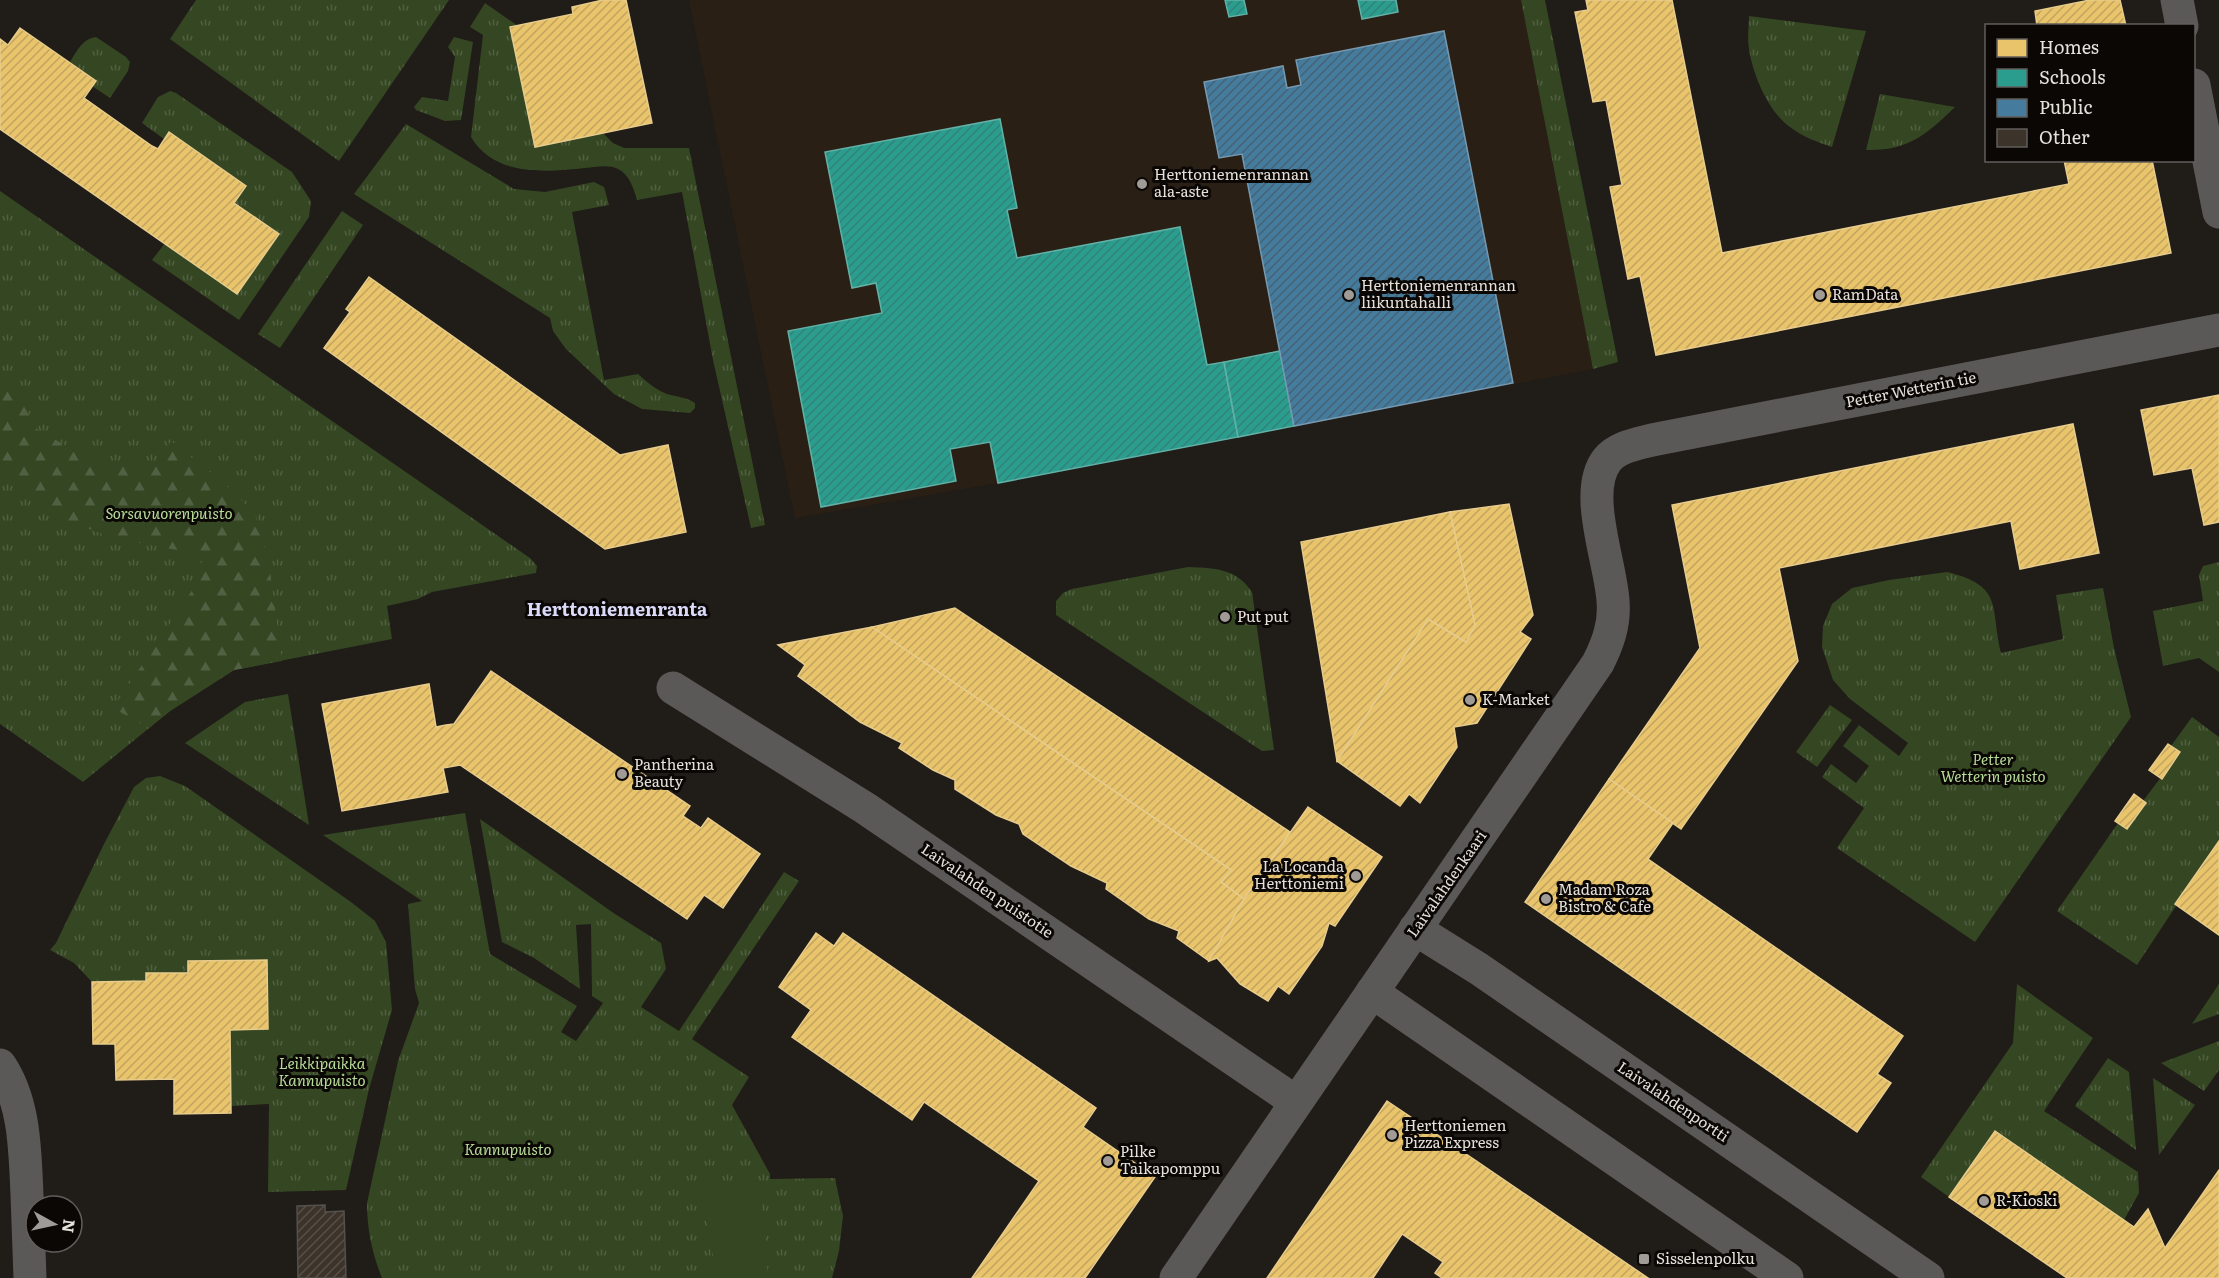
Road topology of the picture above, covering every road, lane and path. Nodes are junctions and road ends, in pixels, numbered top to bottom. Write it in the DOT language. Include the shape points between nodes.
graph roads {
  1 [pos="2176,0"];
  2 [pos="2182,24"];
  3 [pos="2195,95"];
  4 [pos="2219,212"];
  5 [pos="2219,330"];
  6 [pos="1607,459"];
  7 [pos="673,688"];
  8 [pos="1415,929"];
  9 [pos="1372,992"];
  10 [pos="0,1065"];
  11 [pos="1296,1102"];
  12 [pos="30,1278"];
  13 [pos="1176,1278"];
  14 [pos="1787,1278"];
  15 [pos="1928,1278"];
  1 -- 2 [label="street"];
  3 -- 4 [label="street"];
  5 -- 6 [label="street, Petter Wetterin tie" via="1652,440 1617,451"];
  6 -- 8 [label="street, Laivalahdenkaari" via="1599,473 1596,496 1614,600 1606,646"];
  7 -- 11 [label="street, Laivalahden puistotie" via="879,818"];
  8 -- 9 [label="street, Laivalahdenkaari"];
  8 -- 15 [label="street, Laivalahdenportti"];
  9 -- 11 [label="street, Laivalahdenkaari"];
  9 -- 14 [label="street"];
  10 -- 12 [label="street" via="20,1115 25,1144"];
  11 -- 13 [label="street, Laivalahdenkaari"];
}
